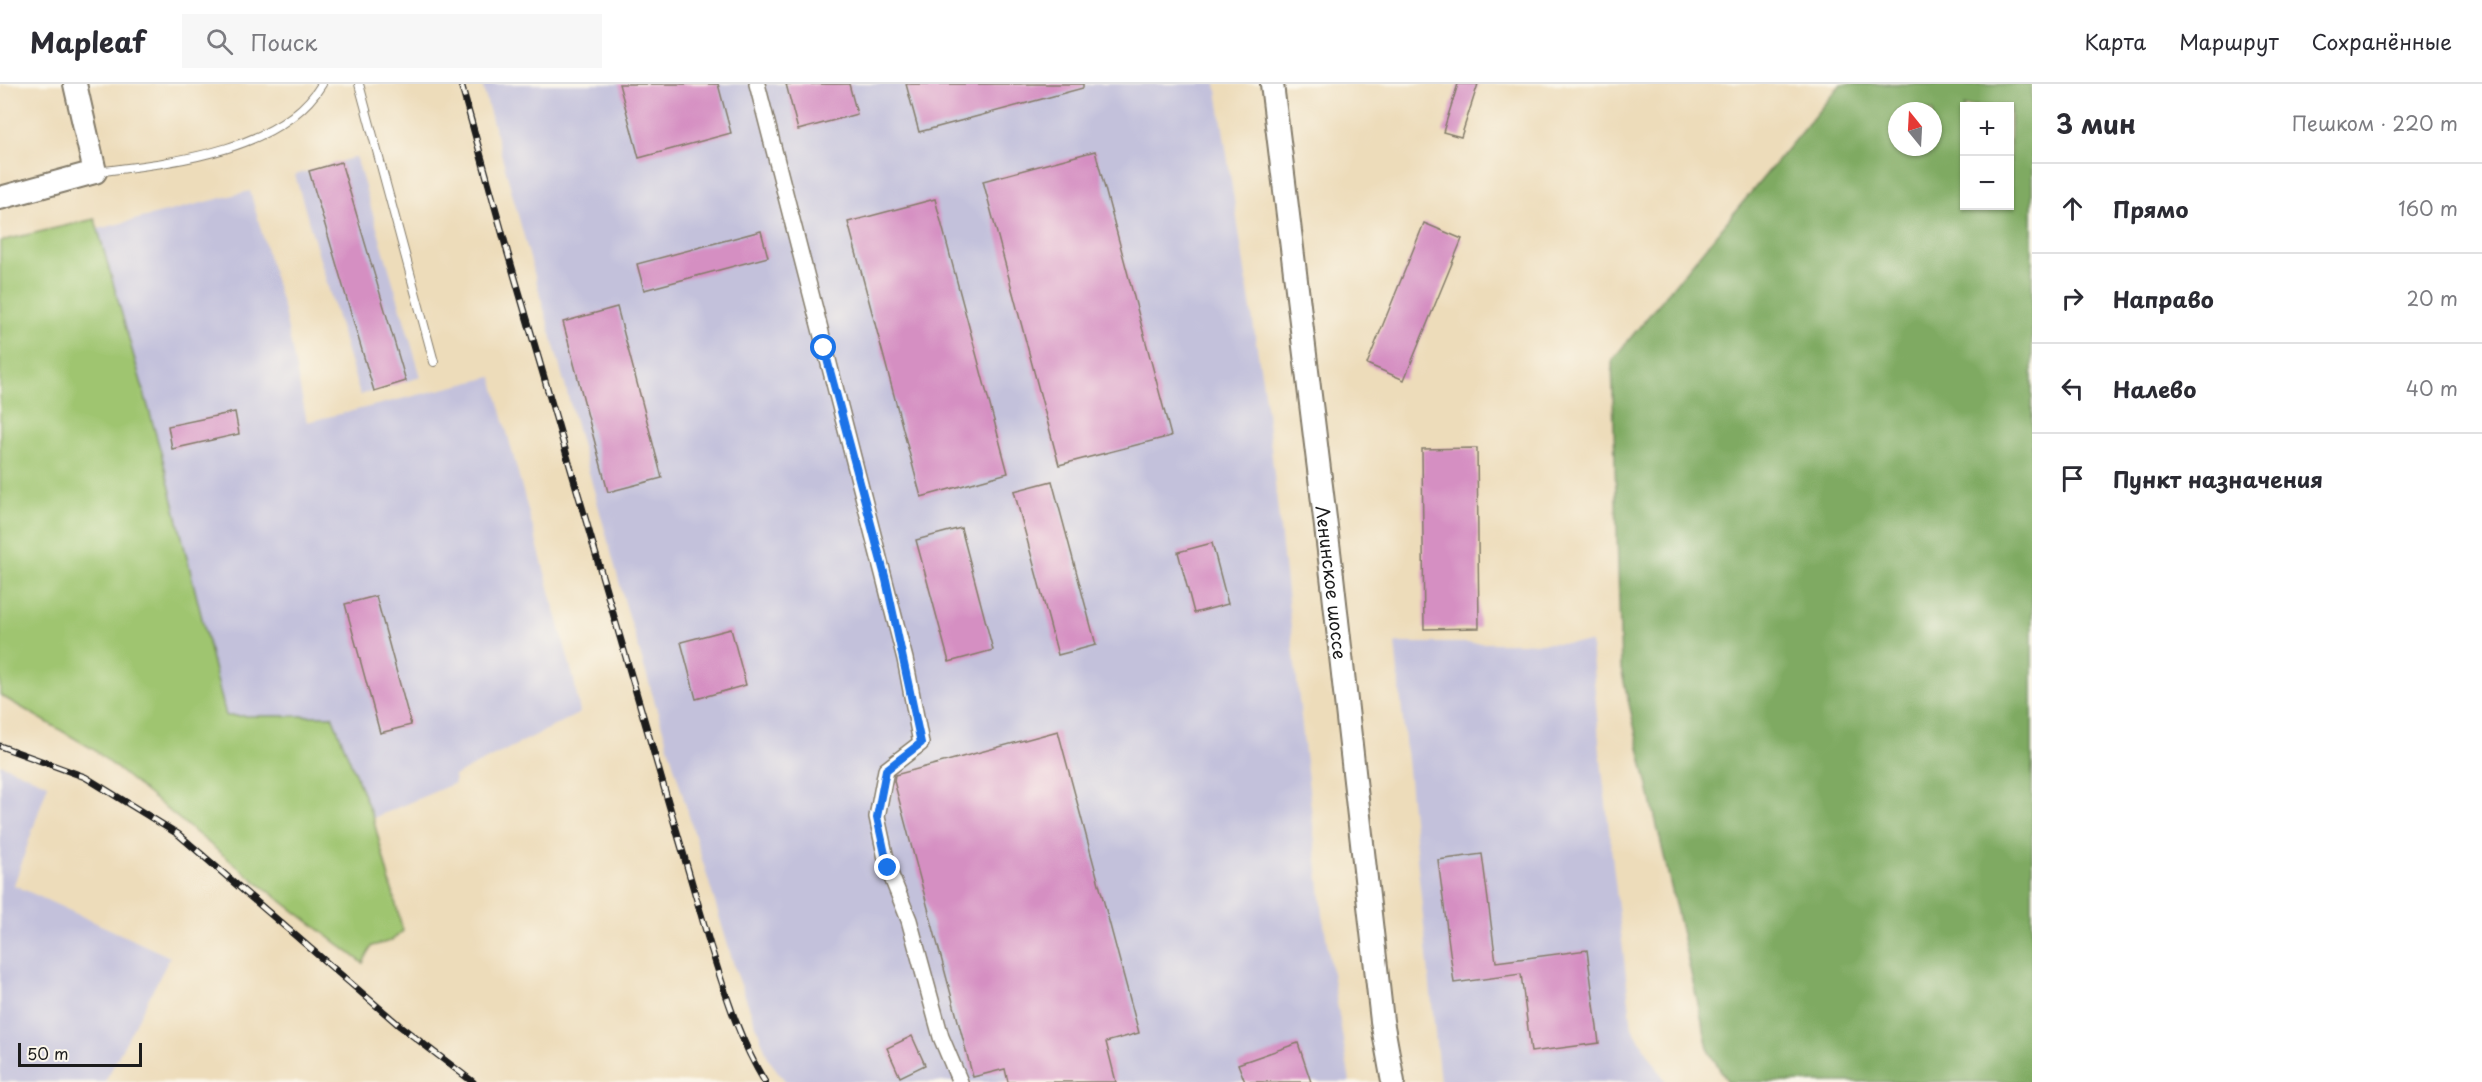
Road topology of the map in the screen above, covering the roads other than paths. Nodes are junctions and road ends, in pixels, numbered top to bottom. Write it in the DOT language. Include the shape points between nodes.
graph roads {
  1 [pos="75,84"];
  2 [pos="322,84"];
  3 [pos="359,84"];
  4 [pos="757,84"];
  5 [pos="1272,84"];
  6 [pos="95,172"];
  7 [pos="0,198"];
  8 [pos="434,362"];
  9 [pos="960,1082"];
  10 [pos="1393,1082"];
  1 -- 6 [label="street"];
  2 -- 6 [label="lane" via="299,111 243,141 157,164"];
  3 -- 8 [label="lane"];
  4 -- 9 [label="street" via="905,659 921,743 886,770 877,817 888,868 909,920 941,1037"];
  5 -- 10 [label="street, Ленинское шоссе" via="1382,1021"];
  6 -- 7 [label="street"];
}
